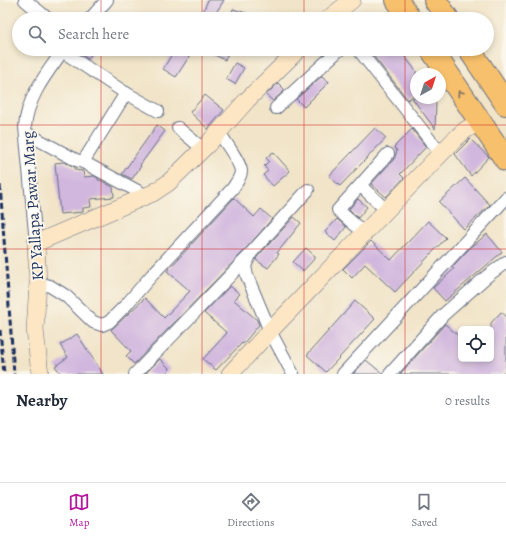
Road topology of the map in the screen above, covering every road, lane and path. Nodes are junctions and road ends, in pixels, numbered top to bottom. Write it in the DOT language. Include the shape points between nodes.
graph roads {
  1 [pos="24,0"];
  2 [pos="107,0"];
  3 [pos="398,0"];
  4 [pos="435,0"];
  5 [pos="349,1"];
  6 [pos="39,12"];
  7 [pos="96,12"];
  8 [pos="337,12"];
  9 [pos="406,12"];
  10 [pos="443,12"];
  11 [pos="59,56"];
  12 [pos="72,56"];
  13 [pos="292,56"];
  14 [pos="332,56"];
  15 [pos="364,56"];
  16 [pos="436,56"];
  17 [pos="473,56"];
  18 [pos="126,93"];
  19 [pos="506,104"];
  20 [pos="276,108"];
  21 [pos="158,111"];
  22 [pos="480,121"];
  23 [pos="178,128"];
  24 [pos="218,132"];
  25 [pos="26,133"];
  26 [pos="203,149"];
  27 [pos="388,154"];
  28 [pos="441,154"];
  29 [pos="506,160"];
  30 [pos="83,162"];
  31 [pos="360,186"];
  32 [pos="308,190"];
  33 [pos="147,196"];
  34 [pos="506,198"];
  35 [pos="386,210"];
  36 [pos="364,233"];
  37 [pos="36,243"];
  38 [pos="251,253"];
  39 [pos="506,262"];
  40 [pos="38,283"];
  41 [pos="270,331"];
  42 [pos="40,374"];
  43 [pos="135,374"];
  44 [pos="230,374"];
  45 [pos="293,374"];
  46 [pos="343,374"];
  47 [pos="390,374"];
  1 -- 6 [label="street"];
  2 -- 7 [label="street"];
  3 -- 9 [label="highway"];
  4 -- 10 [label="highway"];
  5 -- 8 [label="street"];
  11 -- 25 [label="street, KP Yallapa Pawar Marg" via="29,104"];
  12 -- 18 [label="street"];
  13 -- 24 [label="street"];
  14 -- 20 [label="street"];
  15 -- 28 [label="street"];
  22 -- 16 [label="highway, one-way"];
  17 -- 19 [label="highway"];
  18 -- 21 [label="street"];
  18 -- 30 [label="street"];
  22 -- 28 [label="street" via="464,131"];
  22 -- 29 [label="highway"];
  23 -- 26 [label="street"];
  24 -- 26 [label="street"];
  24 -- 40 [label="street" via="237,161 241,171 239,179 109,322 102,325 93,322 66,296 50,286"];
  25 -- 30 [label="street"];
  25 -- 37 [label="street, KP Yallapa Pawar Marg"];
  26 -- 33 [label="street" via="168,183"];
  27 -- 31 [label="street"];
  28 -- 35 [label="street"];
  30 -- 33 [label="street"];
  31 -- 35 [label="street"];
  31 -- 36 [label="street" via="338,210"];
  32 -- 38 [label="street"];
  33 -- 37 [label="street"];
  34 -- 46 [label="street"];
  35 -- 36 [label="street"];
  36 -- 41 [label="street"];
  37 -- 40 [label="street, KP Yallapa Pawar Marg"];
  38 -- 41 [label="street" via="245,266 247,276"];
  38 -- 43 [label="street"];
  39 -- 47 [label="street" via="443,315"];
  40 -- 42 [label="street, KP Yallapa Pawar Marg" via="36,330"];
  41 -- 44 [label="street"];
  41 -- 45 [label="street"];
}
